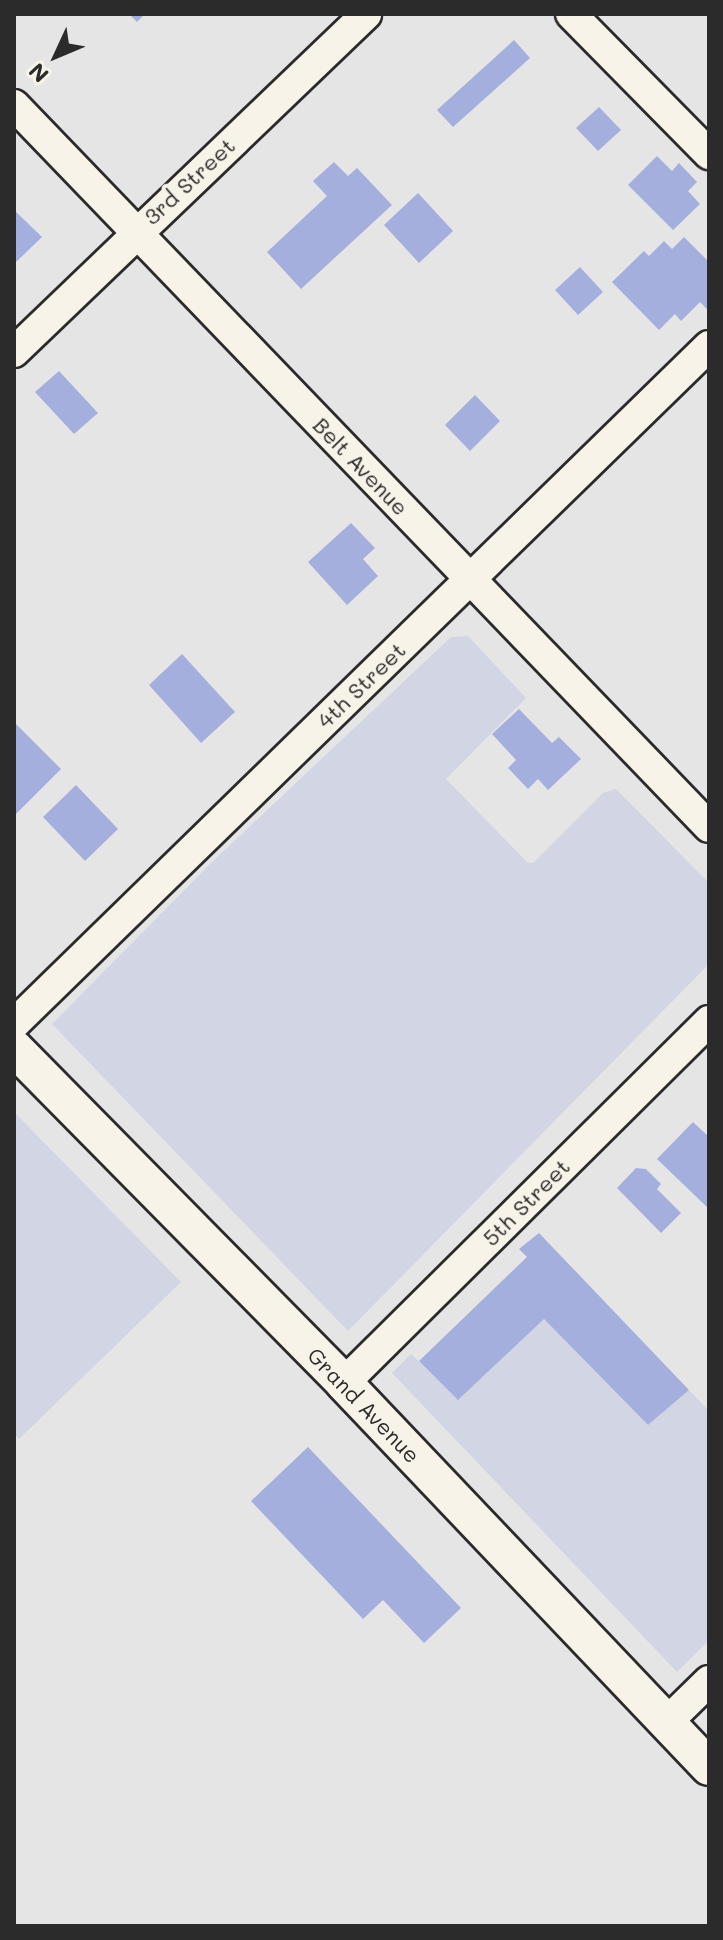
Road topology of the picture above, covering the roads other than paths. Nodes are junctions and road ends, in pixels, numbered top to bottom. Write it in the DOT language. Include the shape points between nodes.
graph roads {
  1 [pos="366,14"];
  2 [pos="571,14"];
  3 [pos="14,105"];
  4 [pos="709,154"];
  5 [pos="136,231"];
  6 [pos="709,346"];
  7 [pos="14,352"];
  8 [pos="470,579"];
  9 [pos="709,827"];
  10 [pos="709,1021"];
  11 [pos="14,1024"];
  12 [pos="14,1048"];
  13 [pos="344,1383"];
  14 [pos="709,1681"];
  15 [pos="666,1723"];
  16 [pos="709,1767"];
  1 -- 5 [label="street, 3rd Street"];
  2 -- 4 [label="street"];
  3 -- 5 [label="street, Belt Avenue"];
  5 -- 7 [label="street, 3rd Street"];
  5 -- 8 [label="street, Belt Avenue"];
  6 -- 8 [label="street, 4th Street"];
  8 -- 9 [label="street, Belt Avenue"];
  8 -- 11 [label="street, 4th Street"];
  10 -- 13 [label="street, 5th Street"];
  12 -- 13 [label="street, Grand Avenue"];
  13 -- 15 [label="street, Grand Avenue"];
  14 -- 15 [label="street"];
  15 -- 16 [label="street, Grand Avenue"];
}
